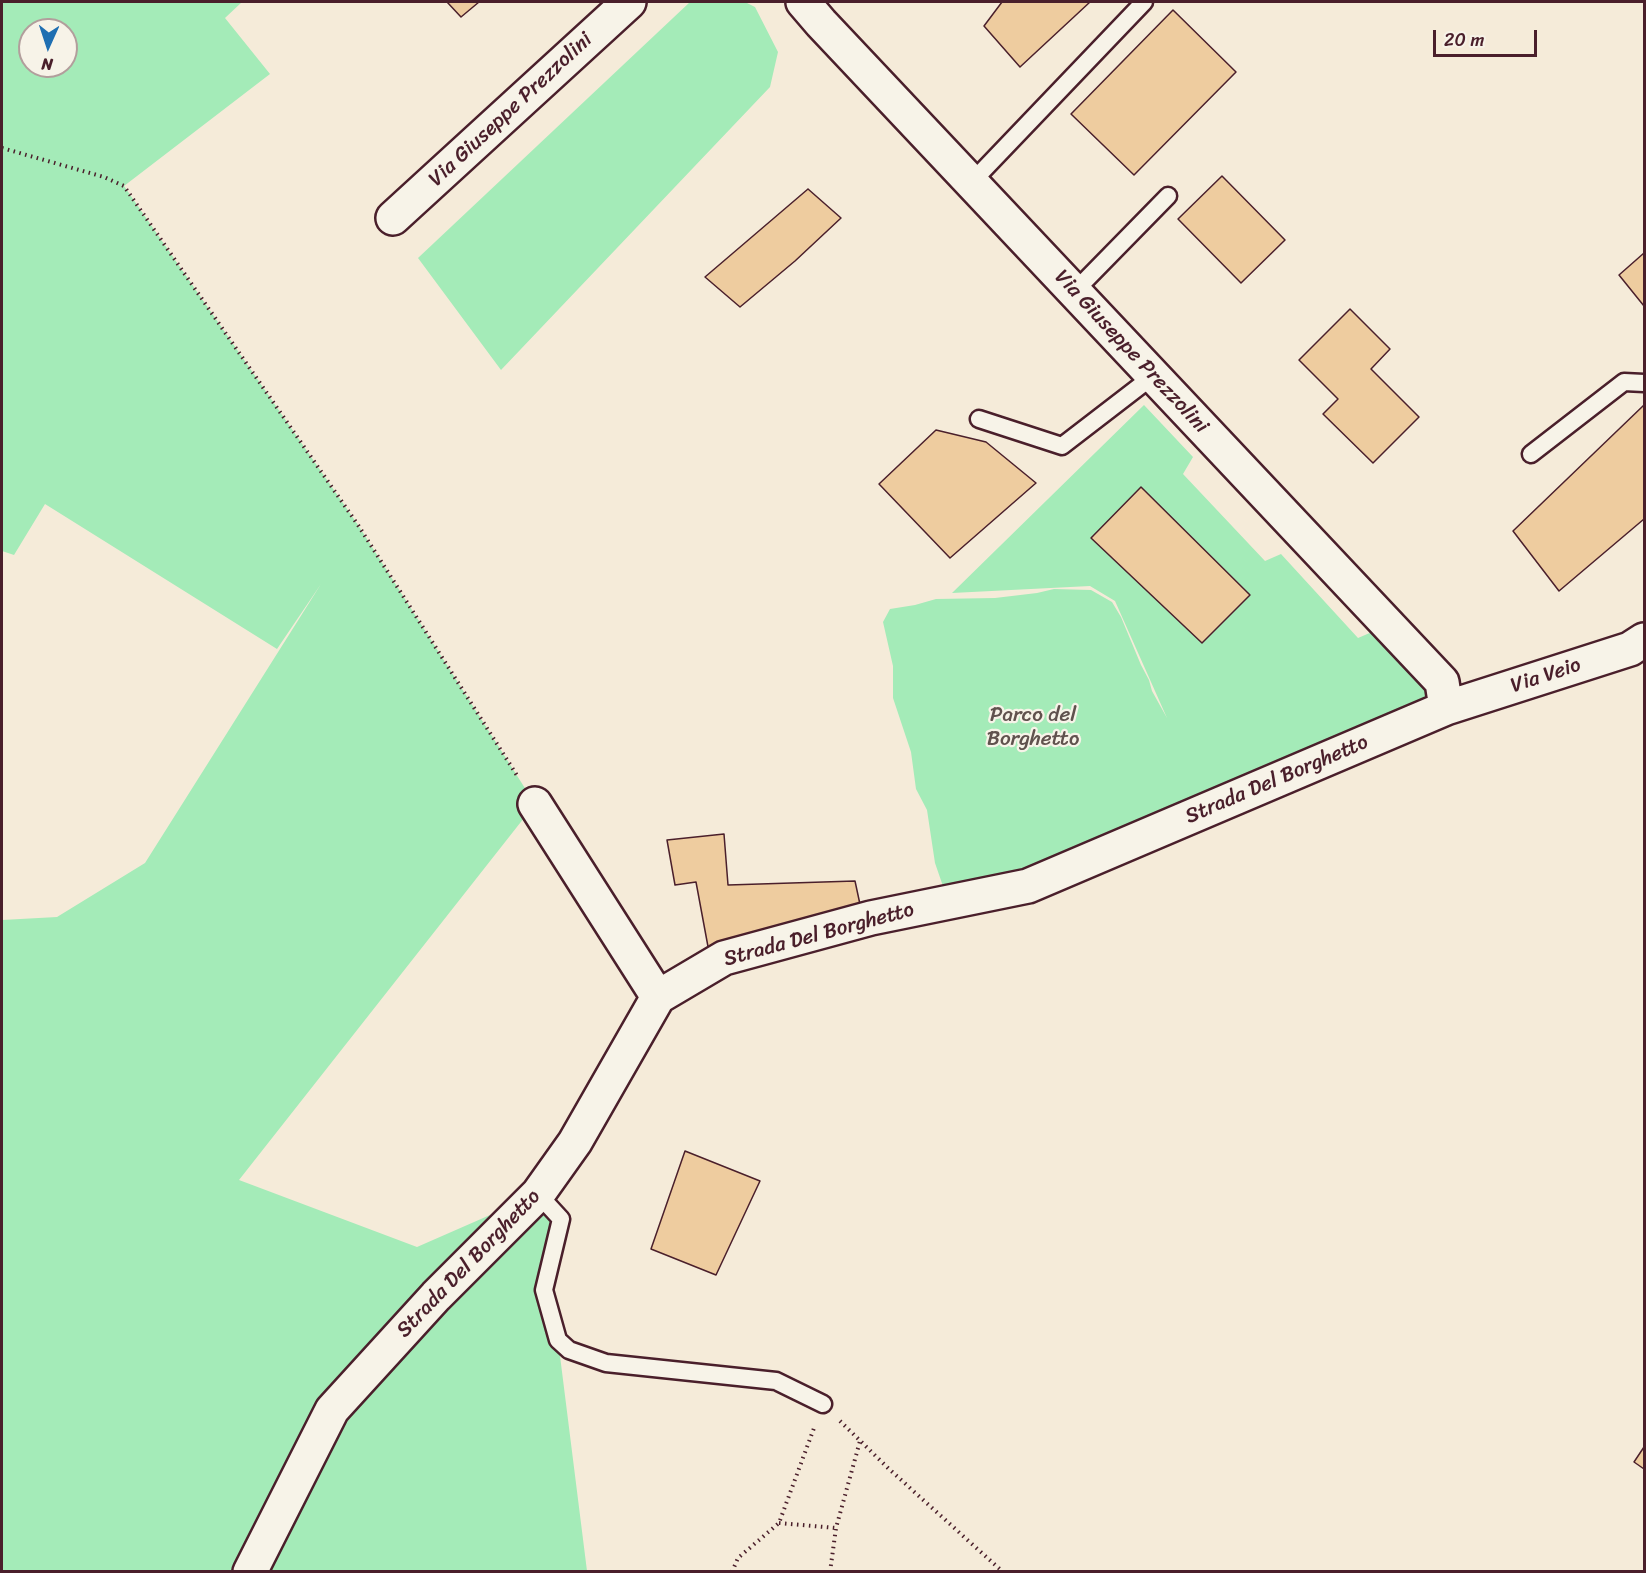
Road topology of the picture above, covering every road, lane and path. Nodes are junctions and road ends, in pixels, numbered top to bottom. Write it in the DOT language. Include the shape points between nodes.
graph roads {
  1 [pos="629,2"];
  2 [pos="802,2"];
  3 [pos="1144,2"];
  4 [pos="2,147"];
  5 [pos="971,183"];
  6 [pos="1168,196"];
  7 [pos="393,218"];
  8 [pos="1074,292"];
  9 [pos="1153,376"];
  10 [pos="1644,383"];
  11 [pos="979,419"];
  12 [pos="1531,454"];
  13 [pos="1644,640"];
  14 [pos="1446,708"];
  15 [pos="535,804"];
  16 [pos="658,997"];
  17 [pos="538,1194"];
  18 [pos="823,1404"];
  19 [pos="860,1441"];
  20 [pos="779,1523"];
  21 [pos="836,1528"];
  22 [pos="250,1572"];
  23 [pos="732,1572"];
  24 [pos="830,1572"];
  25 [pos="1003,1572"];
  1 -- 7 [label="street, Via Giuseppe Prezzolini"];
  2 -- 5 [label="street, Via Giuseppe Prezzolini"];
  3 -- 5 [label="lane"];
  4 -- 15 [label="path" via="124,186 358,525"];
  5 -- 8 [label="street, Via Giuseppe Prezzolini"];
  6 -- 8 [label="lane"];
  8 -- 9 [label="street, Via Giuseppe Prezzolini"];
  9 -- 11 [label="lane" via="1062,446"];
  9 -- 14 [label="street, Via Giuseppe Prezzolini" via="1442,682"];
  10 -- 12 [label="lane" via="1624,382"];
  13 -- 14 [label="street, Via Veio" via="1630,649"];
  14 -- 16 [label="street, Strada Del Borghetto" via="1028,886 872,918 724,958"];
  15 -- 16 [label="street"];
  16 -- 17 [label="street, Strada Del Borghetto" via="575,1142"];
  17 -- 18 [label="lane" via="561,1219 544,1290 558,1340 569,1350 606,1363 776,1381"];
  17 -- 22 [label="street, Strada Del Borghetto" via="436,1296 332,1410"];
  18 -- 19 [label="path"];
  18 -- 20 [label="path"];
  19 -- 21 [label="path"];
  19 -- 25 [label="path"];
  20 -- 21 [label="path"];
  20 -- 23 [label="path" via="738,1558"];
  21 -- 24 [label="path"];
}
